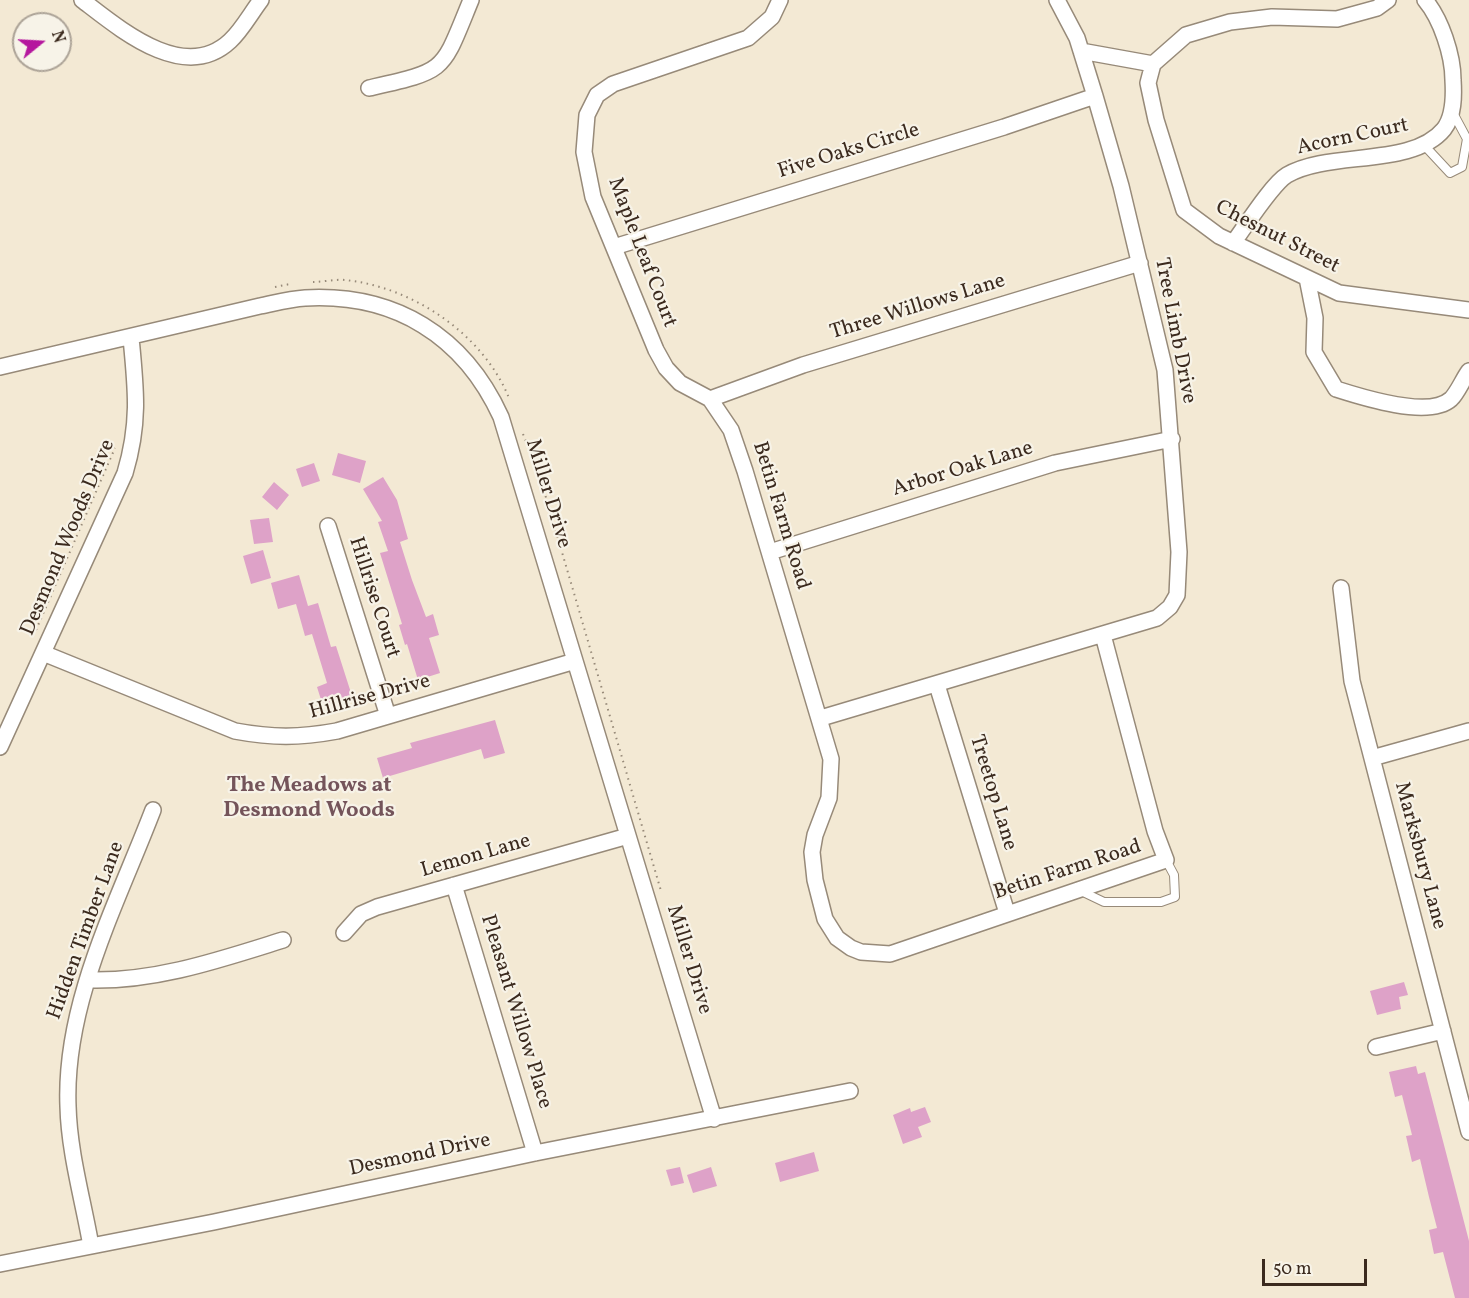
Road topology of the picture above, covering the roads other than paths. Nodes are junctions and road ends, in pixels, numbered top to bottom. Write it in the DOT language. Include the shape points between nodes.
graph roads {
  1 [pos="82,0"];
  2 [pos="261,0"];
  3 [pos="471,0"];
  4 [pos="780,0"];
  5 [pos="1057,0"];
  6 [pos="1388,0"];
  7 [pos="1425,0"];
  8 [pos="1081,51"];
  9 [pos="1153,64"];
  10 [pos="369,88"];
  11 [pos="1095,96"];
  12 [pos="1452,110"];
  13 [pos="1423,144"];
  14 [pos="1233,243"];
  15 [pos="614,247"];
  16 [pos="1140,263"];
  17 [pos="1307,278"];
  18 [pos="1469,310"];
  19 [pos="131,338"];
  20 [pos="0,367"];
  21 [pos="1469,371"];
  22 [pos="710,399"];
  23 [pos="1172,439"];
  24 [pos="328,526"];
  25 [pos="770,552"];
  26 [pos="1341,588"];
  27 [pos="1103,634"];
  28 [pos="43,653"];
  29 [pos="575,661"];
  30 [pos="937,685"];
  31 [pos="388,716"];
  32 [pos="821,718"];
  33 [pos="1469,731"];
  34 [pos="0,747"];
  35 [pos="1372,758"];
  36 [pos="153,810"];
  37 [pos="628,836"];
  38 [pos="1166,860"];
  39 [pos="454,885"];
  40 [pos="1081,891"];
  41 [pos="1007,913"];
  42 [pos="344,933"];
  43 [pos="283,940"];
  44 [pos="88,981"];
  45 [pos="1443,1031"];
  46 [pos="1376,1047"];
  47 [pos="850,1091"];
  48 [pos="714,1119"];
  49 [pos="1469,1132"];
  50 [pos="535,1153"];
  51 [pos="91,1246"];
  52 [pos="0,1264"];
  1 -- 2 [label="street" via="153,48 177,56 193,56 217,50 230,41"];
  3 -- 10 [label="street" via="449,52 437,69"];
  4 -- 15 [label="street, Maple Leaf Court" via="772,17 748,38 613,84 597,95 587,115 584,152 593,197"];
  5 -- 8 [label="street, Tree Limb Drive"];
  6 -- 9 [label="street" via="1377,8 1337,19 1272,17 1230,22 1186,35"];
  7 -- 12 [label="street" via="1436,13 1453,70"];
  8 -- 9 [label="street"];
  8 -- 11 [label="street, Tree Limb Drive"];
  9 -- 14 [label="street, Chesnut Street" via="1148,83 1184,210"];
  11 -- 15 [label="street, Five Oaks Circle"];
  11 -- 16 [label="street, Tree Limb Drive"];
  12 -- 13 [label="street, Acorn Court" via="1444,129"];
  12 -- 13 [label="lane" via="1467,139 1462,167 1450,173"];
  13 -- 14 [label="street, Acorn Court" via="1312,164 1286,175"];
  14 -- 17 [label="street, Chesnut Street"];
  15 -- 22 [label="street, Maple Leaf Court" via="666,368 680,384"];
  16 -- 22 [label="street, Three Willows Lane" via="803,365"];
  16 -- 23 [label="street, Tree Limb Drive" via="1165,370"];
  17 -- 18 [label="street, Chesnut Street" via="1338,293"];
  17 -- 21 [label="street" via="1315,318 1314,352 1336,389 1377,401 1428,407 1450,400"];
  19 -- 20 [label="street, Miller Drive"];
  19 -- 28 [label="street, Desmond Woods Drive" via="137,411 132,451"];
  19 -- 29 [label="street, Miller Drive" via="260,306 303,298 338,298 383,306 412,318 445,340 473,367 501,417"];
  22 -- 25 [label="street, Betin Farm Road" via="731,430"];
  23 -- 25 [label="street, Arbor Oak Lane" via="1054,464"];
  23 -- 27 [label="street, Tree Limb Drive" via="1179,552 1177,595 1157,618"];
  24 -- 31 [label="street, Hillrise Court"];
  25 -- 32 [label="street, Betin Farm Road"];
  26 -- 35 [label="street, Marksbury Lane" via="1352,681"];
  27 -- 30 [label="street"];
  27 -- 38 [label="street, Betin Farm Road"];
  28 -- 31 [label="street, Hillrise Drive" via="245,733 299,738"];
  28 -- 34 [label="street, Desmond Woods Drive"];
  29 -- 31 [label="street, Hillrise Drive"];
  29 -- 37 [label="street, Miller Drive"];
  30 -- 32 [label="street"];
  30 -- 41 [label="street, Treetop Lane"];
  32 -- 41 [label="street, Betin Farm Road" via="832,781 815,835 812,863 825,919 837,938 861,952 890,954"];
  33 -- 35 [label="street"];
  35 -- 45 [label="street, Marksbury Lane"];
  36 -- 44 [label="street, Hidden Timber Lane"];
  37 -- 39 [label="street, Lemon Lane"];
  37 -- 48 [label="street, Miller Drive"];
  38 -- 40 [label="street, Betin Farm Road"];
  38 -- 40 [label="lane" via="1174,875 1175,897 1161,902 1104,902"];
  39 -- 42 [label="street, Lemon Lane" via="361,914"];
  39 -- 50 [label="street, Pleasant Willow Place"];
  40 -- 41 [label="street, Betin Farm Road"];
  43 -- 44 [label="street" via="189,969 118,981"];
  44 -- 51 [label="street, Hidden Timber Lane" via="72,1034 68,1106"];
  45 -- 46 [label="street"];
  45 -- 49 [label="street, Marksbury Lane"];
  47 -- 48 [label="street, Desmond Drive"];
  48 -- 50 [label="street, Desmond Drive"];
  50 -- 51 [label="street, Desmond Drive"];
  51 -- 52 [label="street, Desmond Drive"];
}
